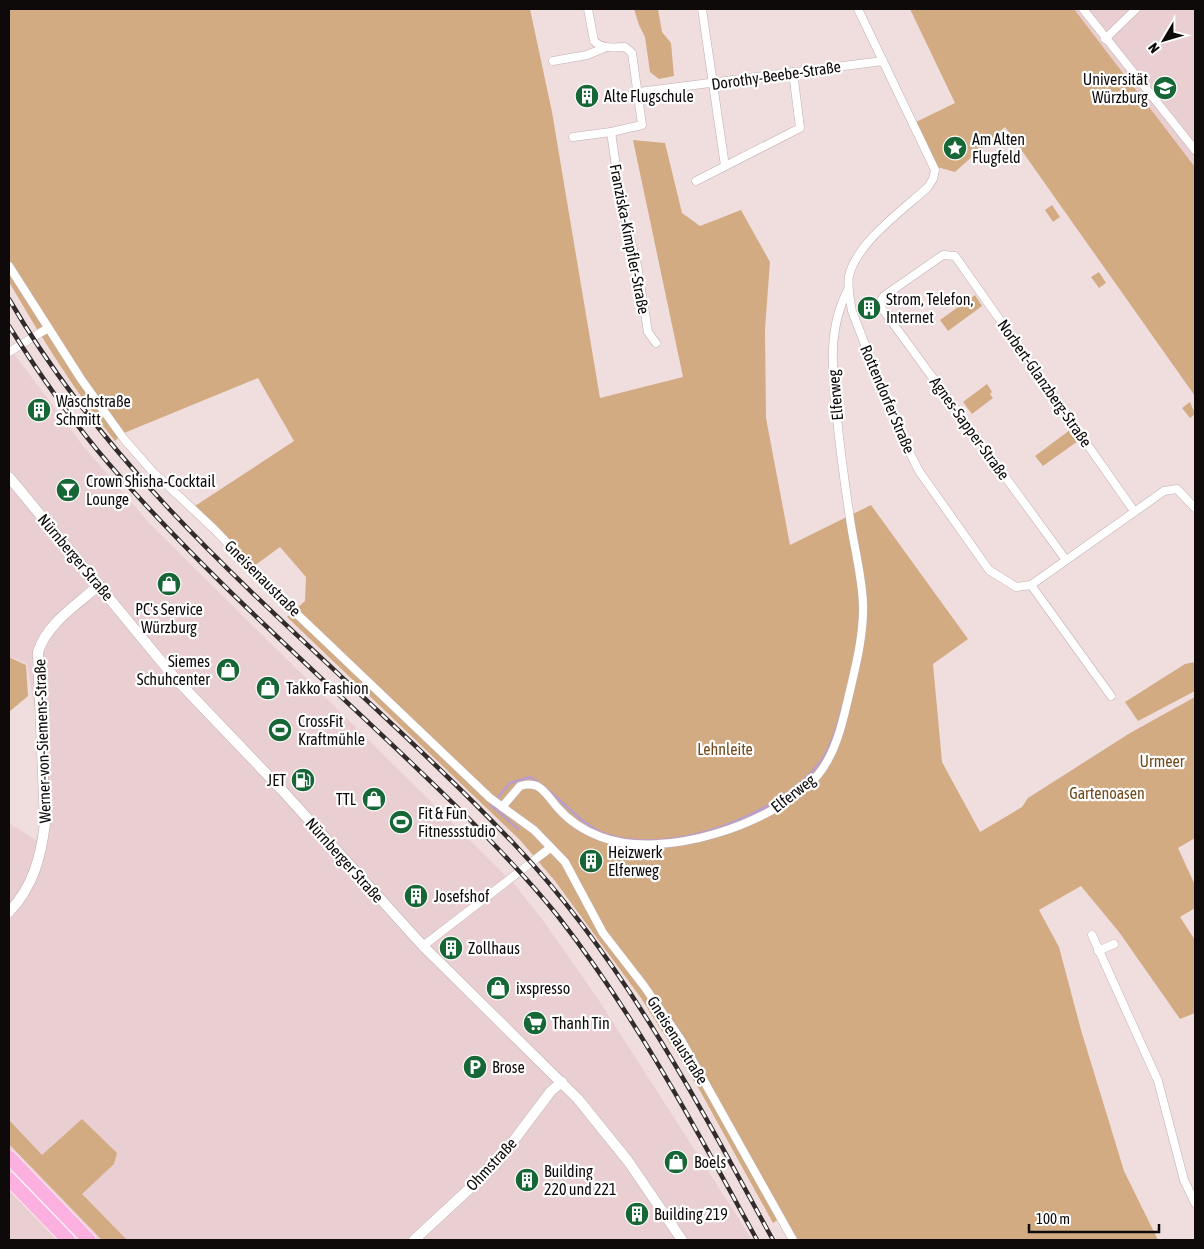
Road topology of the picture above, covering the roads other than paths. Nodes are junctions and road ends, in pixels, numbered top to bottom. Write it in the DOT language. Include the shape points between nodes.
graph roads {
  1 [pos="588,9"];
  2 [pos="702,9"];
  3 [pos="858,9"];
  4 [pos="1084,9"];
  5 [pos="1136,9"];
  6 [pos="1105,39"];
  7 [pos="604,48"];
  8 [pos="552,61"];
  9 [pos="883,61"];
  10 [pos="793,72"];
  11 [pos="712,83"];
  12 [pos="639,92"];
  13 [pos="611,132"];
  14 [pos="574,137"];
  15 [pos="1195,150"];
  16 [pos="725,166"];
  17 [pos="696,181"];
  18 [pos="955,256"];
  19 [pos="9,266"];
  20 [pos="848,290"];
  21 [pos="48,328"];
  22 [pos="656,343"];
  23 [pos="9,352"];
  24 [pos="9,477"];
  25 [pos="1195,508"];
  26 [pos="1134,511"];
  27 [pos="1066,560"];
  28 [pos="99,585"];
  29 [pos="1031,585"];
  30 [pos="1111,696"];
  31 [pos="502,807"];
  32 [pos="550,848"];
  33 [pos="9,912"];
  34 [pos="1092,935"];
  35 [pos="1114,944"];
  36 [pos="423,946"];
  37 [pos="1098,951"];
  38 [pos="562,1082"];
  39 [pos="9,1157"];
  40 [pos="9,1179"];
  41 [pos="1195,1203"];
  42 [pos="68,1240"];
  43 [pos="89,1240"];
  44 [pos="414,1240"];
  45 [pos="682,1240"];
  46 [pos="793,1240"];
  1 -- 7 [label="street" via="594,41"];
  2 -- 11 [label="street"];
  3 -- 9 [label="street, Rottendorfer Straße"];
  4 -- 6 [label="street"];
  5 -- 6 [label="street"];
  6 -- 15 [label="street"];
  7 -- 8 [label="street" via="587,55"];
  7 -- 12 [label="street" via="629,49"];
  9 -- 10 [label="street, Dorothy-Beebe-Straße"];
  9 -- 20 [label="street, Rottendorfer Straße" via="935,170 928,187 859,254 849,276"];
  10 -- 11 [label="street, Dorothy-Beebe-Straße"];
  10 -- 16 [label="street" via="800,128"];
  11 -- 12 [label="street, Dorothy-Beebe-Straße"];
  11 -- 16 [label="street"];
  12 -- 13 [label="street" via="642,125"];
  13 -- 14 [label="street"];
  13 -- 22 [label="street, Franziska-Kimpfler-Straße" via="621,201 637,265 648,332"];
  16 -- 17 [label="street"];
  18 -- 26 [label="street, Norbert-Glanzberg-Straße"];
  18 -- 27 [label="street, Agnes-Sapper-Straße" via="943,255 884,296 881,307"];
  19 -- 21 [label="street, Gneisenaustraße"];
  20 -- 29 [label="street, Rottendorfer Straße" via="852,311 897,427 920,471 989,570 1016,587"];
  20 -- 31 [label="street, Elferweg" via="839,307 835,325 834,382 863,605 852,681 831,756 817,776 786,803 763,816 716,834 666,844 640,846 602,838 571,820 542,789 534,785 520,786"];
  21 -- 23 [label="street"];
  21 -- 31 [label="street, Gneisenaustraße" via="124,439 152,472"];
  24 -- 28 [label="street, Nürnberger Straße"];
  25 -- 26 [label="street" via="1183,493 1173,489 1164,491"];
  26 -- 27 [label="street"];
  27 -- 29 [label="street"];
  28 -- 33 [label="street, Werner-von-Siemens-Straße" via="63,615 38,652 45,823 42,851 32,879"];
  28 -- 36 [label="street, Nürnberger Straße" via="175,678"];
  29 -- 30 [label="street"];
  31 -- 32 [label="street" via="534,830"];
  32 -- 36 [label="street"];
  32 -- 46 [label="street, Gneisenaustraße" via="565,862 603,933 680,1040"];
  34 -- 37 [label="street"];
  35 -- 37 [label="street"];
  36 -- 38 [label="street, Nürnberger Straße"];
  37 -- 41 [label="street" via="1158,1081 1184,1180"];
  38 -- 44 [label="street, Ohmstraße" via="551,1091 496,1164"];
  38 -- 45 [label="street, Nürnberger Straße" via="628,1161"];
  39 -- 43 [label="highway"];
  40 -- 42 [label="highway"];
}
